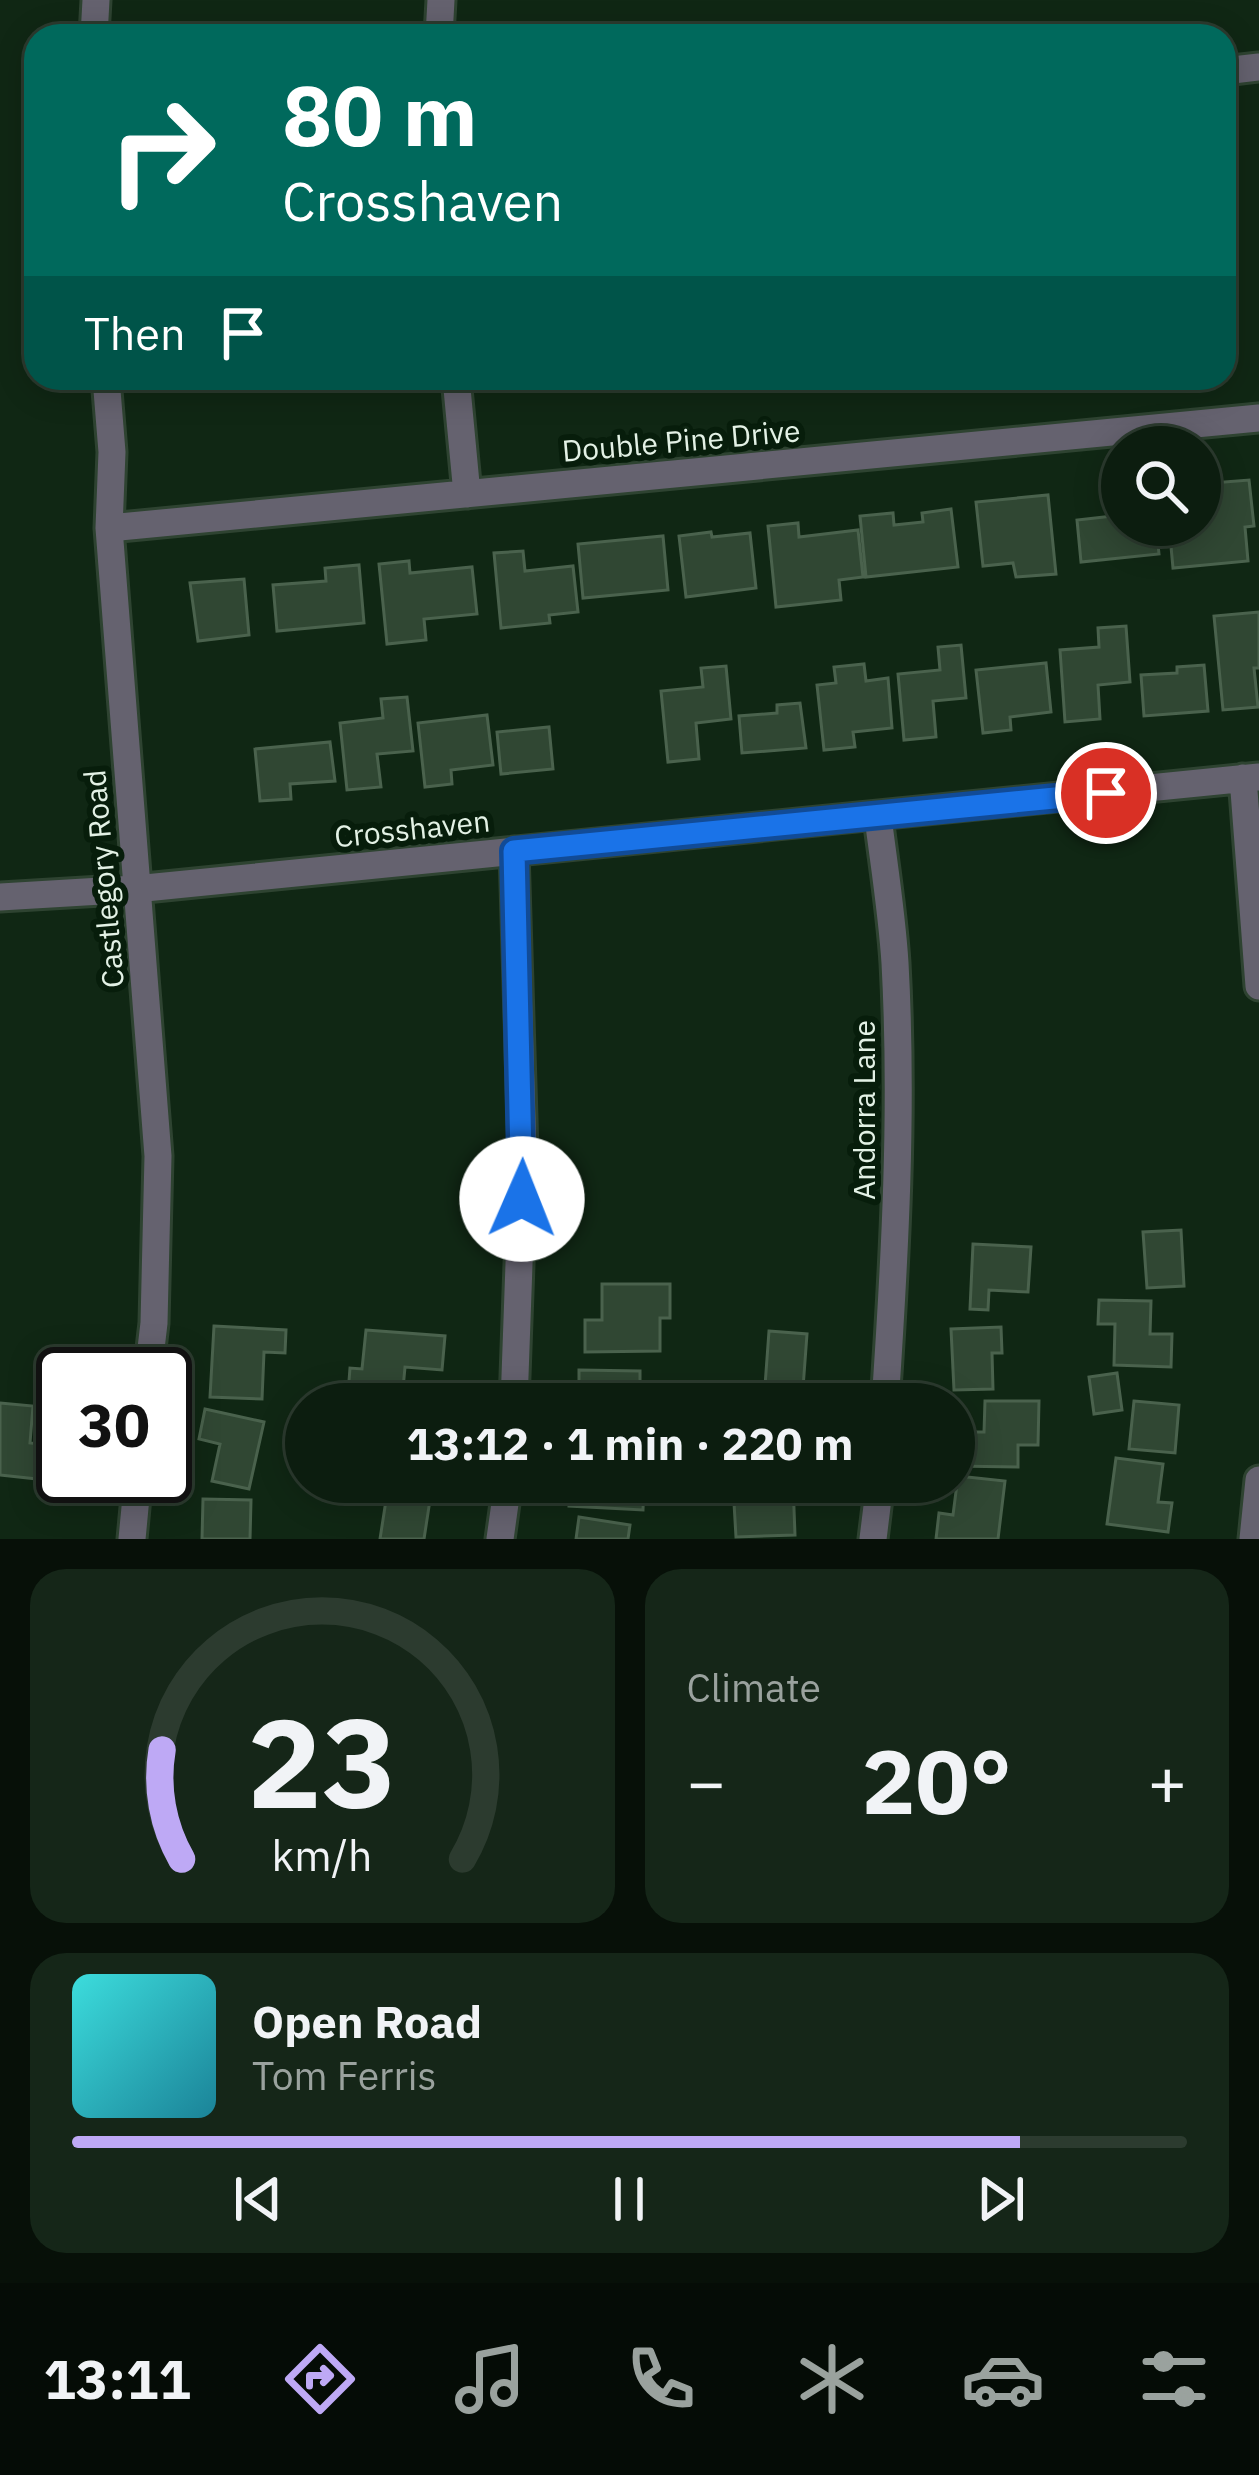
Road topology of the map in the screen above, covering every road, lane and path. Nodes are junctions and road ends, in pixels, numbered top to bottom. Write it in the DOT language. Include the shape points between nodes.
graph roads {
  1 [pos="107,390"];
  2 [pos="457,390"];
  3 [pos="1259,418"];
  4 [pos="467,494"];
  5 [pos="109,528"];
  6 [pos="1251,778"];
  7 [pos="878,817"];
  8 [pos="514,851"];
  9 [pos="136,889"];
  10 [pos="0,897"];
  11 [pos="1259,986"];
  12 [pos="151,1347"];
  13 [pos="515,1383"];
  14 [pos="886,1383"];
  15 [pos="1259,1480"];
  16 [pos="135,1503"];
  17 [pos="505,1503"];
  18 [pos="877,1503"];
  19 [pos="131,1539"];
  20 [pos="500,1539"];
  21 [pos="873,1539"];
  22 [pos="1253,1539"];
  1 -- 5 [label="street, Castlegory Road"];
  2 -- 4 [label="street"];
  3 -- 4 [label="street, Double Pine Drive"];
  4 -- 5 [label="street, Double Pine Drive"];
  5 -- 9 [label="street, Castlegory Road"];
  6 -- 7 [label="street, Crosshaven"];
  6 -- 11 [label="street"];
  7 -- 8 [label="street, Crosshaven"];
  7 -- 14 [label="street, Andorra Lane" via="897,1063"];
  8 -- 9 [label="street, Crosshaven"];
  8 -- 13 [label="street" via="523,1152"];
  9 -- 10 [label="street, Crosshaven"];
  9 -- 12 [label="street, Castlegory Road" via="158,1156"];
  15 -- 22 [label="street"];
  16 -- 19 [label="street"];
  17 -- 20 [label="street"];
  18 -- 21 [label="street"];
}
